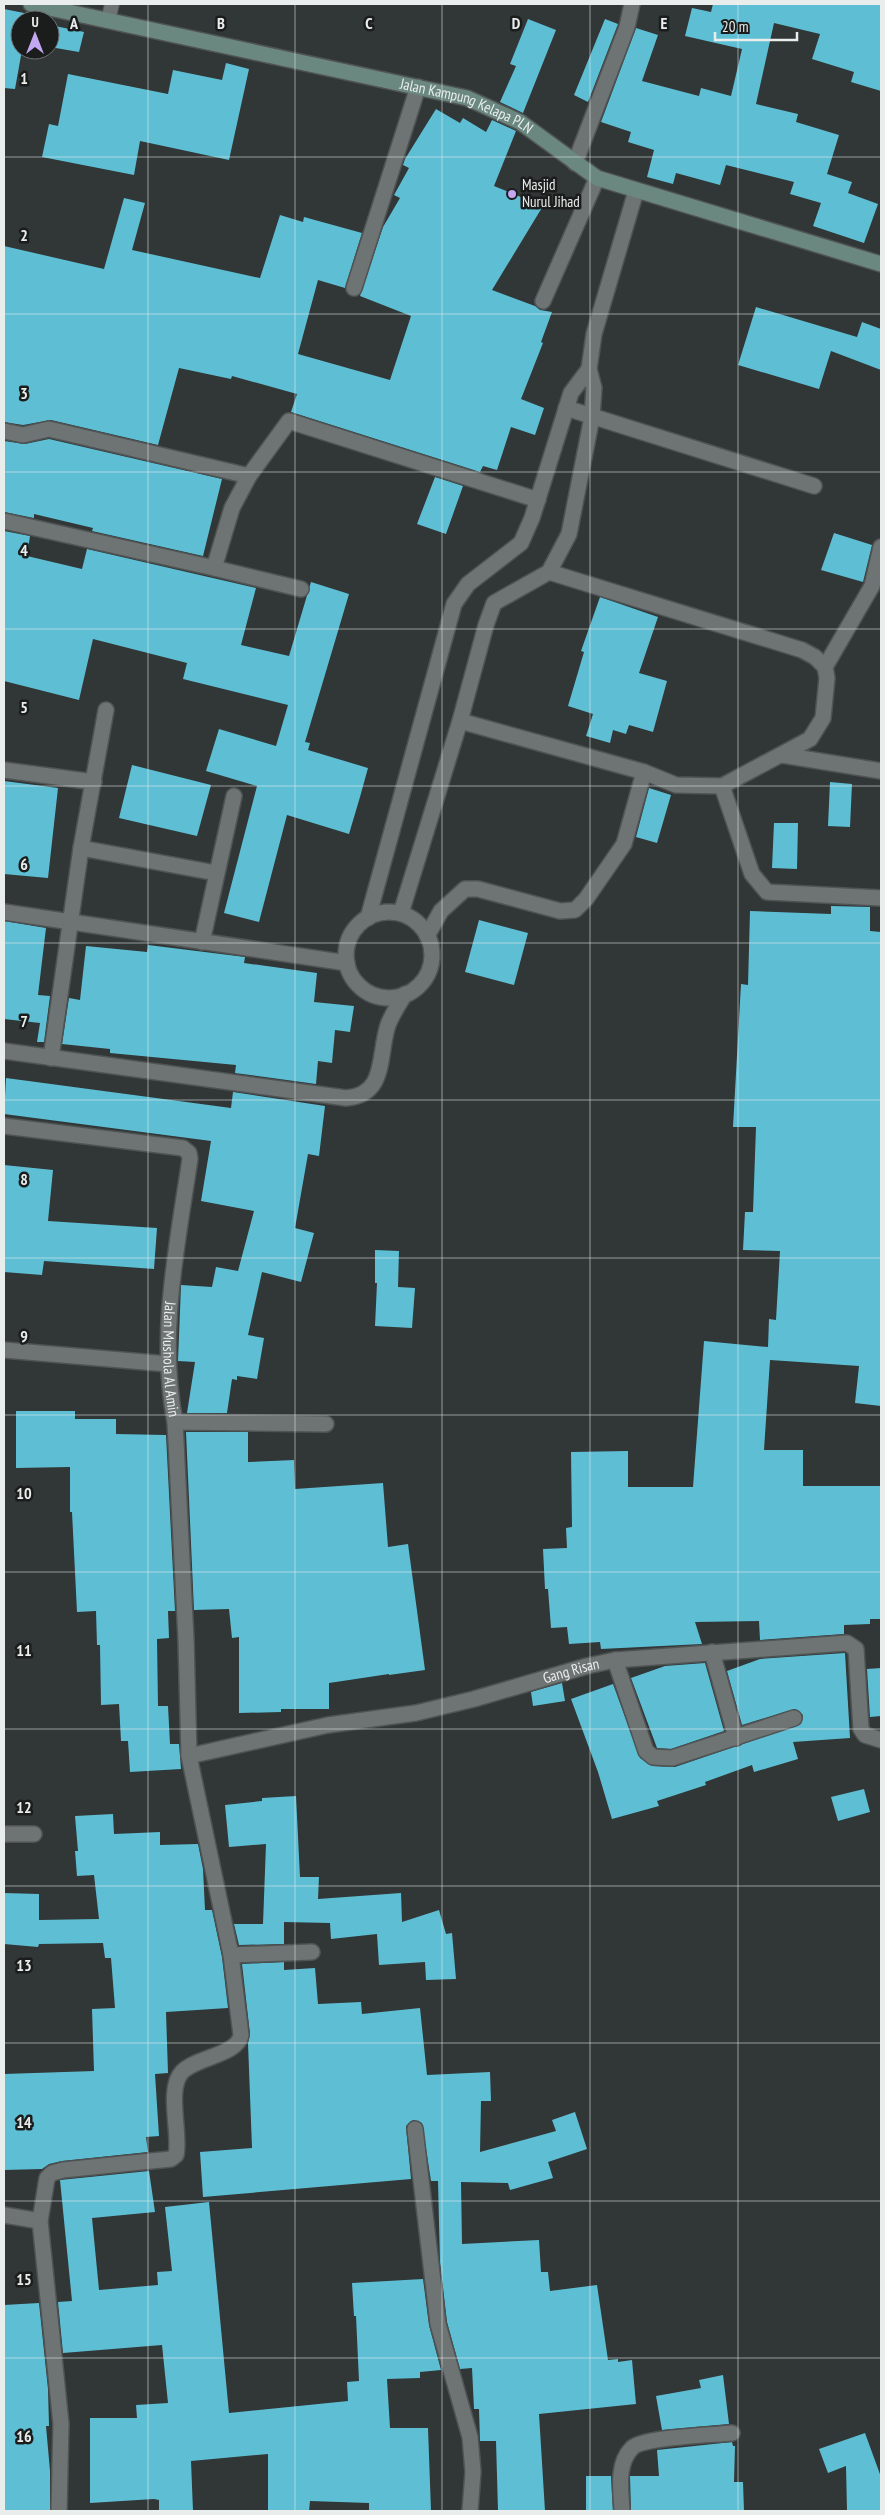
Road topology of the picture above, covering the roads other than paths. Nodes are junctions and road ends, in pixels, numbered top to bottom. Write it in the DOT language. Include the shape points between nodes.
graph roads {
  1 [pos="31,4"];
  2 [pos="112,4"];
  3 [pos="632,4"];
  4 [pos="108,21"];
  5 [pos="418,87"];
  6 [pos="575,164"];
  7 [pos="597,178"];
  8 [pos="636,191"];
  9 [pos="881,264"];
  10 [pos="354,288"];
  11 [pos="543,301"];
  12 [pos="589,369"];
  13 [pos="566,408"];
  14 [pos="592,417"];
  15 [pos="4,431"];
  16 [pos="249,476"];
  17 [pos="814,486"];
  18 [pos="538,500"];
  19 [pos="4,521"];
  20 [pos="881,547"];
  21 [pos="214,568"];
  22 [pos="549,572"];
  23 [pos="301,589"];
  24 [pos="825,667"];
  25 [pos="106,710"];
  26 [pos="460,721"];
  27 [pos="782,755"];
  28 [pos="4,770"];
  29 [pos="881,771"];
  30 [pos="644,772"];
  31 [pos="94,782"];
  32 [pos="722,786"];
  33 [pos="234,796"];
  34 [pos="81,848"];
  35 [pos="216,873"];
  36 [pos="881,898"];
  37 [pos="441,910"];
  38 [pos="4,912"];
  39 [pos="407,916"];
  40 [pos="368,918"];
  41 [pos="69,922"];
  42 [pos="427,936"];
  43 [pos="202,942"];
  44 [pos="347,946"];
  45 [pos="313,958"];
  46 [pos="347,964"];
  47 [pos="405,994"];
  48 [pos="382,996"];
  49 [pos="388,1024"];
  50 [pos="4,1051"];
  51 [pos="51,1058"];
  52 [pos="4,1126"];
  53 [pos="4,1350"];
  54 [pos="168,1364"];
  55 [pos="175,1422"];
  56 [pos="326,1424"];
  57 [pos="712,1652"];
  58 [pos="615,1660"];
  59 [pos="794,1718"];
  60 [pos="736,1738"];
  61 [pos="881,1740"];
  62 [pos="189,1756"];
  63 [pos="4,1834"];
  64 [pos="34,1834"];
  65 [pos="312,1952"];
  66 [pos="231,1955"];
  67 [pos="415,2129"];
  68 [pos="4,2215"];
  69 [pos="40,2221"];
  70 [pos="732,2433"];
  71 [pos="59,2511"];
  72 [pos="470,2511"];
  73 [pos="622,2511"];
  1 -- 4 [label="street, Jalan Kampung Kelapa PLN"];
  2 -- 4 [label="lane"];
  3 -- 6 [label="street" via="627,26"];
  4 -- 5 [label="street, Jalan Kampung Kelapa PLN"];
  5 -- 6 [label="street, Jalan Kampung Kelapa PLN" via="467,98 520,122"];
  5 -- 10 [label="street"];
  6 -- 7 [label="street, Jalan Kampung Kelapa PLN"];
  7 -- 8 [label="street, Jalan Kampung Kelapa PLN"];
  7 -- 11 [label="street"];
  8 -- 9 [label="street, Jalan Kampung Kelapa PLN"];
  8 -- 12 [label="street" via="594,334"];
  12 -- 13 [label="street" via="571,393"];
  12 -- 14 [label="street" via="594,388"];
  13 -- 14 [label="street"];
  13 -- 18 [label="street"];
  14 -- 17 [label="street"];
  14 -- 22 [label="street" via="569,534"];
  15 -- 16 [label="street" via="23,434 49,429"];
  16 -- 18 [label="street" via="289,421"];
  16 -- 21 [label="street" via="232,508"];
  18 -- 40 [label="street" via="521,543 468,584 454,604"];
  19 -- 21 [label="street"];
  20 -- 24 [label="street" via="872,586"];
  21 -- 23 [label="street"];
  22 -- 24 [label="street" via="802,650"];
  22 -- 26 [label="street" via="494,603"];
  24 -- 27 [label="street" via="823,718 810,739"];
  25 -- 31 [label="street"];
  26 -- 30 [label="street"];
  26 -- 39 [label="street"];
  27 -- 29 [label="street"];
  27 -- 32 [label="street"];
  28 -- 31 [label="street"];
  30 -- 32 [label="street" via="676,785"];
  30 -- 37 [label="street" via="624,844 575,910 560,912 472,888 464,889"];
  31 -- 34 [label="street"];
  32 -- 36 [label="street" via="752,874 767,892"];
  33 -- 35 [label="street"];
  34 -- 35 [label="street"];
  34 -- 41 [label="street"];
  35 -- 43 [label="street"];
  37 -- 39 [label="street"];
  37 -- 42 [label="street"];
  38 -- 41 [label="street"];
  39 -- 40 [label="street" via="384,912"];
  39 -- 42 [label="street" via="422,927"];
  40 -- 44 [label="street" via="354,929"];
  41 -- 43 [label="street"];
  41 -- 51 [label="street"];
  42 -- 47 [label="street" via="432,948 430,971 415,990"];
  43 -- 45 [label="street"];
  44 -- 45 [label="street"];
  44 -- 46 [label="street"];
  45 -- 46 [label="street"];
  46 -- 48 [label="street" via="351,976 360,986 370,994"];
  47 -- 48 [label="street" via="393,998"];
  47 -- 49 [label="street"];
  48 -- 49 [label="street"];
  49 -- 51 [label="street" via="377,1077 372,1088 360,1097"];
  50 -- 51 [label="street"];
  52 -- 54 [label="street, Jalan Mushola Al Amin" via="183,1148 189,1153 170,1291"];
  53 -- 54 [label="street"];
  54 -- 55 [label="street, Jalan Mushola Al Amin"];
  55 -- 56 [label="street"];
  55 -- 62 [label="street, Jalan Mushola Al Amin"];
  57 -- 58 [label="street, Gang Risan"];
  57 -- 60 [label="street"];
  57 -- 61 [label="street, Gang Risan" via="853,1645 857,1656 861,1729 865,1735"];
  58 -- 60 [label="street" via="646,1751 653,1757 672,1758"];
  58 -- 62 [label="street, Gang Risan" via="416,1713 328,1725"];
  59 -- 60 [label="street"];
  62 -- 66 [label="street, Jalan Mushola Al Amin"];
  63 -- 64 [label="street"];
  65 -- 66 [label="street"];
  66 -- 69 [label="street, Jalan Mushola Al Amin" via="240,2041 232,2049 215,2054 182,2072 177,2082 174,2116 178,2142 176,2155 171,2159 52,2173 44,2184"];
  67 -- 72 [label="street" via="438,2324 470,2437 473,2472"];
  68 -- 69 [label="street"];
  69 -- 71 [label="street" via="61,2424"];
  70 -- 73 [label="street" via="648,2441 632,2448 622,2469"];
}
